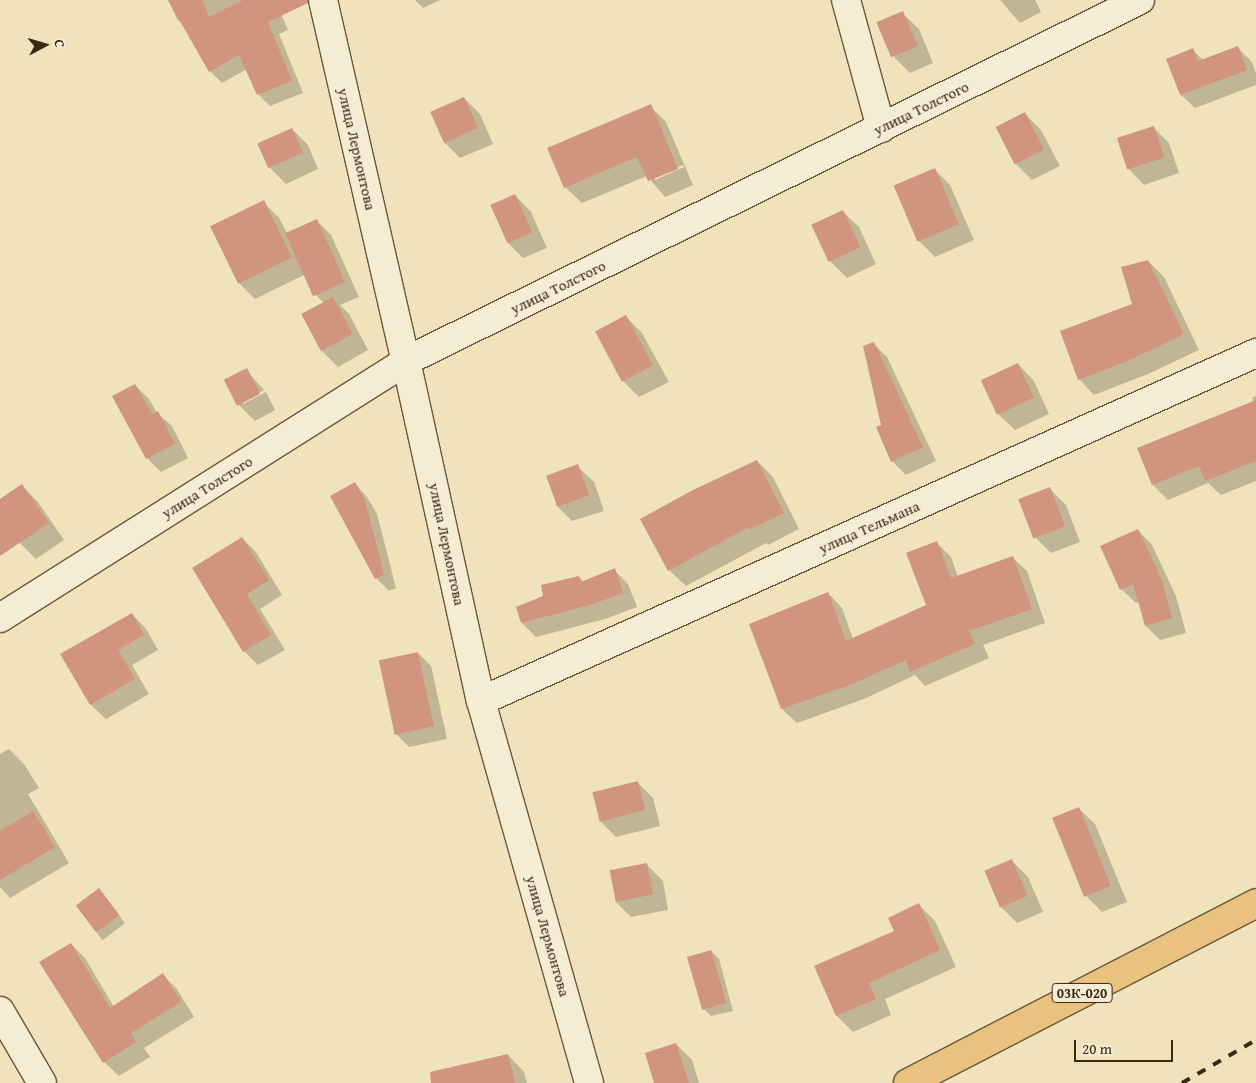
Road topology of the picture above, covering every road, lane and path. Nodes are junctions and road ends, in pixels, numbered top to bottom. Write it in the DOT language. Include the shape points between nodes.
graph roads {
  1 [pos="323,0"];
  2 [pos="846,0"];
  3 [pos="1140,0"];
  4 [pos="881,128"];
  5 [pos="1256,353"];
  6 [pos="406,361"];
  7 [pos="0,618"];
  8 [pos="481,700"];
  9 [pos="1256,903"];
  10 [pos="0,1011"];
  11 [pos="42,1083"];
  12 [pos="589,1083"];
  13 [pos="908,1083"];
  1 -- 6 [label="street, улица Лермонтова"];
  2 -- 4 [label="street"];
  3 -- 4 [label="street, улица Толстого"];
  4 -- 6 [label="street, улица Толстого"];
  5 -- 8 [label="street, улица Тельмана"];
  6 -- 7 [label="street, улица Толстого"];
  6 -- 8 [label="street, улица Лермонтова"];
  8 -- 12 [label="street, улица Лермонтова"];
  9 -- 13 [label="main road, 03К-020"];
  10 -- 11 [label="street"];
}
